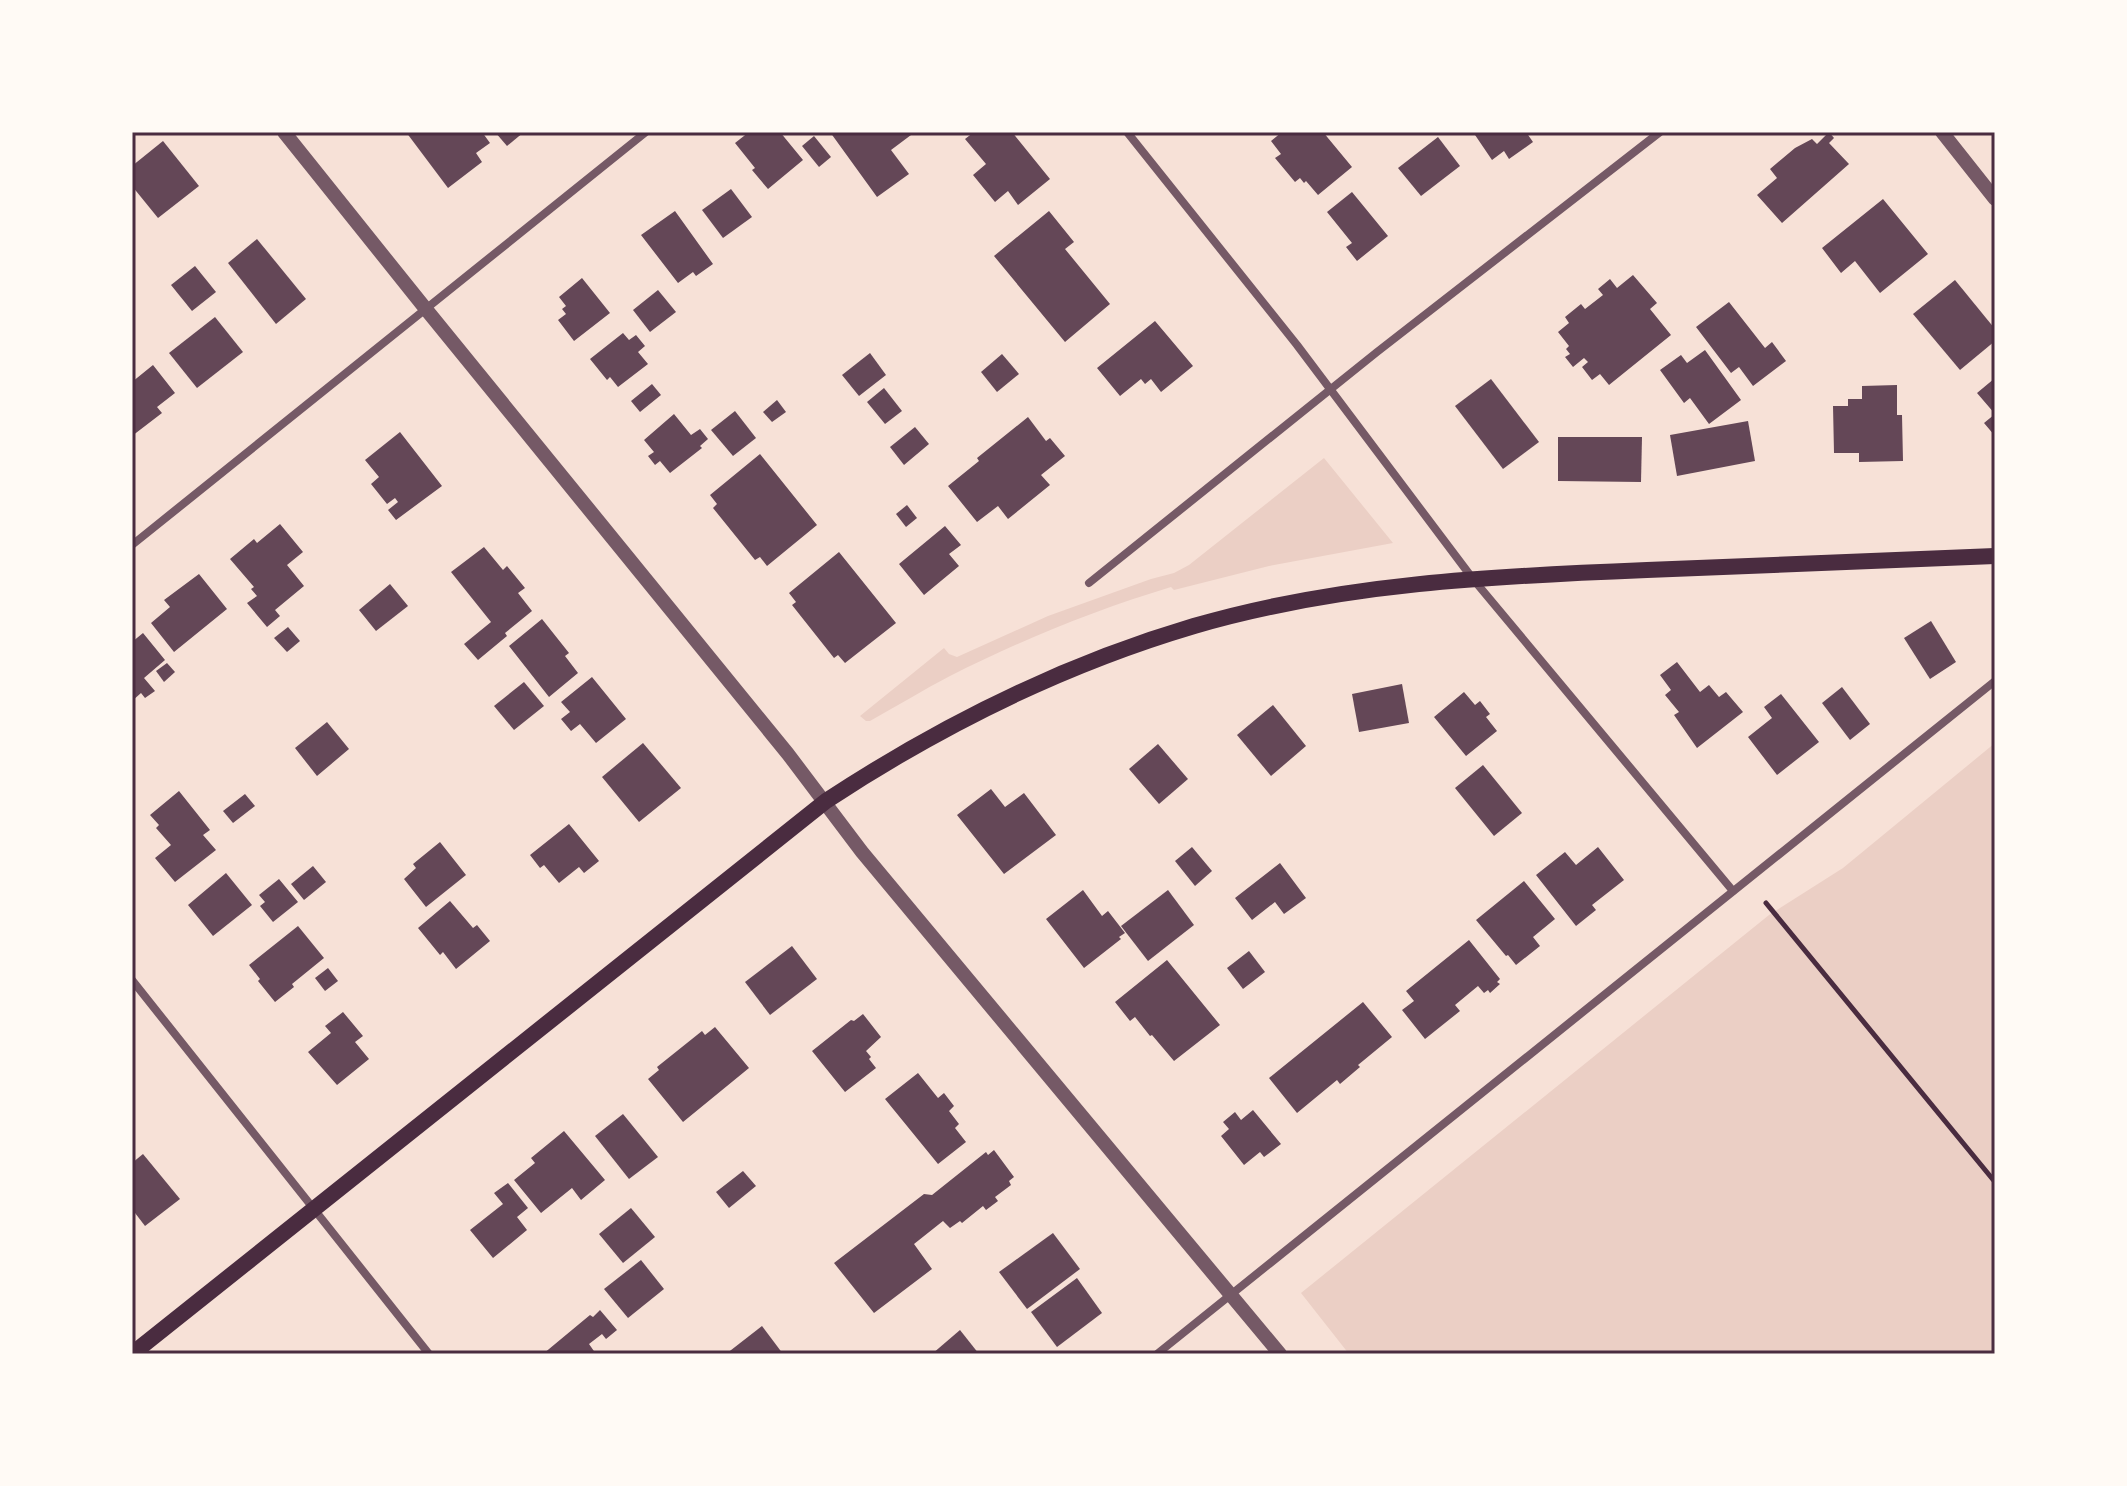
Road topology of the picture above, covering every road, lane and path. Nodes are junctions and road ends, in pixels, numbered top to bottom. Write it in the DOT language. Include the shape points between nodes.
graph roads {
  1 [pos="284,132"];
  2 [pos="646,132"];
  3 [pos="1127,132"];
  4 [pos="1660,132"];
  5 [pos="1942,132"];
  6 [pos="1995,199"];
  7 [pos="425,308"];
  8 [pos="1331,389"];
  9 [pos="132,545"];
  10 [pos="1995,556"];
  11 [pos="1473,579"];
  12 [pos="1089,583"];
  13 [pos="1995,681"];
  14 [pos="826,801"];
  15 [pos="1733,891"];
  16 [pos="1766,903"];
  17 [pos="132,980"];
  18 [pos="1995,1182"];
  19 [pos="314,1208"];
  20 [pos="1231,1294"];
  21 [pos="132,1354"];
  22 [pos="429,1354"];
  23 [pos="1157,1354"];
  24 [pos="1280,1354"];
  1 -- 7 [label="street"];
  2 -- 7 [label="street"];
  3 -- 8 [label="street"];
  4 -- 8 [label="street"];
  5 -- 6 [label="street"];
  7 -- 9 [label="street"];
  7 -- 14 [label="street"];
  8 -- 11 [label="street"];
  8 -- 12 [label="street"];
  10 -- 11 [label="main road"];
  11 -- 14 [label="main road" via="1310,600 1137,644 962,719"];
  11 -- 15 [label="street"];
  13 -- 15 [label="street"];
  14 -- 19 [label="main road"];
  14 -- 20 [label="street" via="862,852"];
  15 -- 20 [label="street"];
  16 -- 18 [label="path"];
  17 -- 19 [label="street"];
  19 -- 21 [label="main road"];
  19 -- 22 [label="street"];
  20 -- 23 [label="street"];
  20 -- 24 [label="street"];
}
